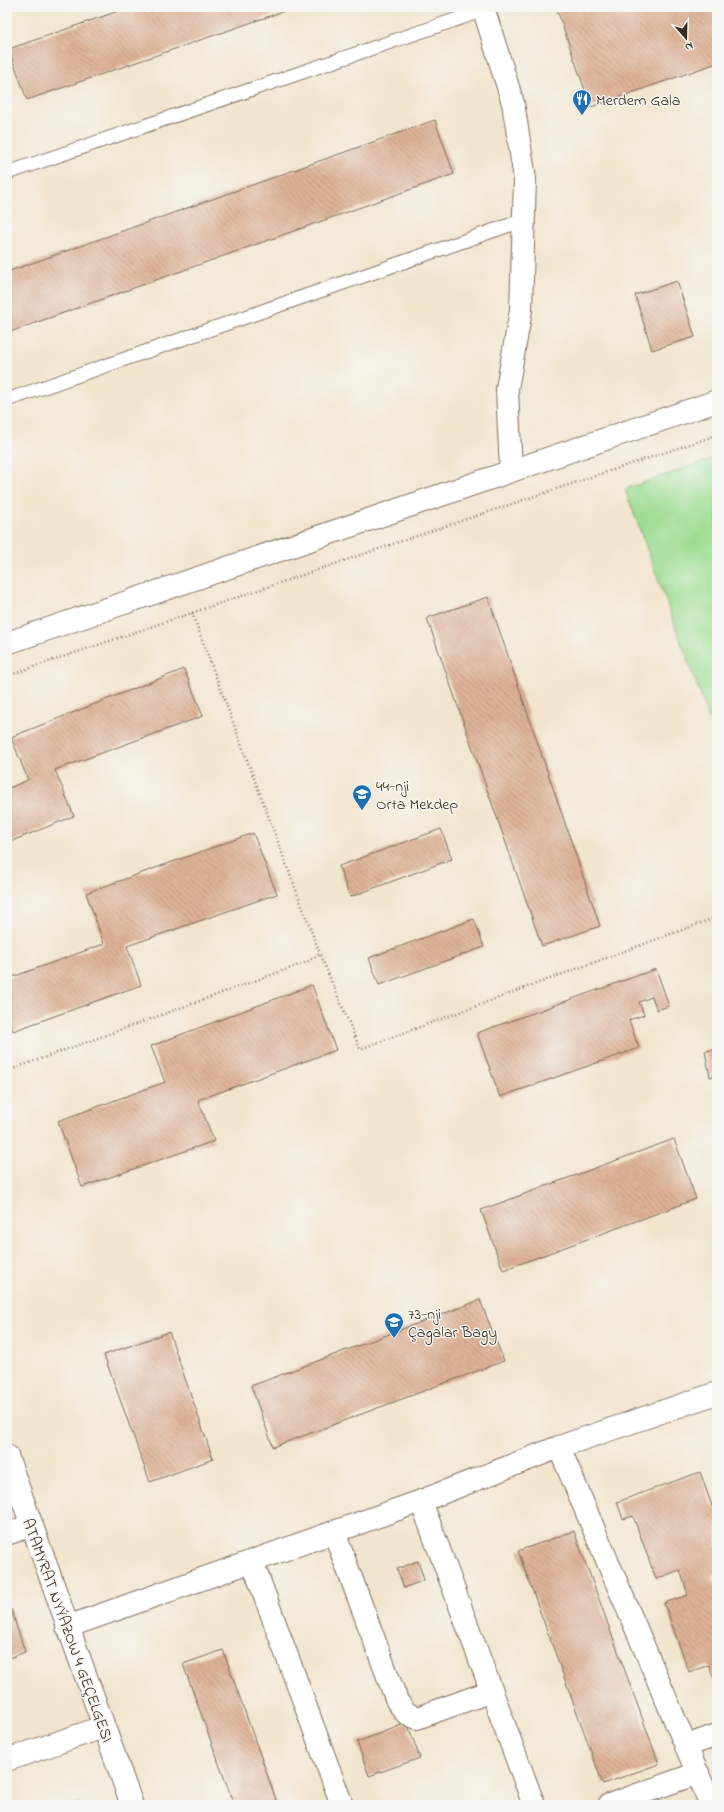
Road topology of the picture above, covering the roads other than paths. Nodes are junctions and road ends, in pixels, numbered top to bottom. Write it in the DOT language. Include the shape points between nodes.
graph roads {
  1 [pos="484,9"];
  2 [pos="7,173"];
  3 [pos="524,220"];
  4 [pos="7,400"];
  5 [pos="717,401"];
  6 [pos="511,470"];
  7 [pos="7,642"];
  8 [pos="717,1393"];
  9 [pos="559,1448"];
  10 [pos="7,1456"];
  11 [pos="421,1501"];
  12 [pos="31,1525"];
  13 [pos="334,1532"];
  14 [pos="7,1534"];
  15 [pos="252,1561"];
  16 [pos="67,1627"];
  17 [pos="492,1691"];
  18 [pos="103,1726"];
  19 [pos="717,1735"];
  20 [pos="686,1746"];
  21 [pos="7,1760"];
  22 [pos="698,1773"];
  23 [pos="132,1805"];
  24 [pos="342,1805"];
  25 [pos="534,1805"];
  26 [pos="609,1805"];
  27 [pos="711,1805"];
  1 -- 2 [label="lane"];
  1 -- 3 [label="street" via="513,103 525,179"];
  3 -- 4 [label="lane"];
  3 -- 6 [label="street" via="521,310 507,389"];
  5 -- 6 [label="street"];
  6 -- 7 [label="street"];
  8 -- 9 [label="street"];
  9 -- 11 [label="street"];
  9 -- 20 [label="street"];
  10 -- 12 [label="street, ATAMYRAT NYÝAZOW 4 GEÇELGESI"];
  11 -- 13 [label="street"];
  11 -- 17 [label="street"];
  12 -- 14 [label="street"];
  12 -- 16 [label="street, ATAMYRAT NYÝAZOW 4 GEÇELGESI"];
  13 -- 15 [label="street"];
  13 -- 17 [label="street" via="397,1701 406,1712 417,1718"];
  15 -- 16 [label="street"];
  15 -- 24 [label="street"];
  16 -- 18 [label="street, ATAMYRAT NYÝAZOW 4 GEÇELGESI"];
  17 -- 25 [label="street"];
  18 -- 21 [label="street"];
  18 -- 23 [label="street, ATAMYRAT NYÝAZOW 4 GEÇELGESI"];
  19 -- 20 [label="street"];
  20 -- 22 [label="street"];
  22 -- 26 [label="street"];
  22 -- 27 [label="street"];
}
